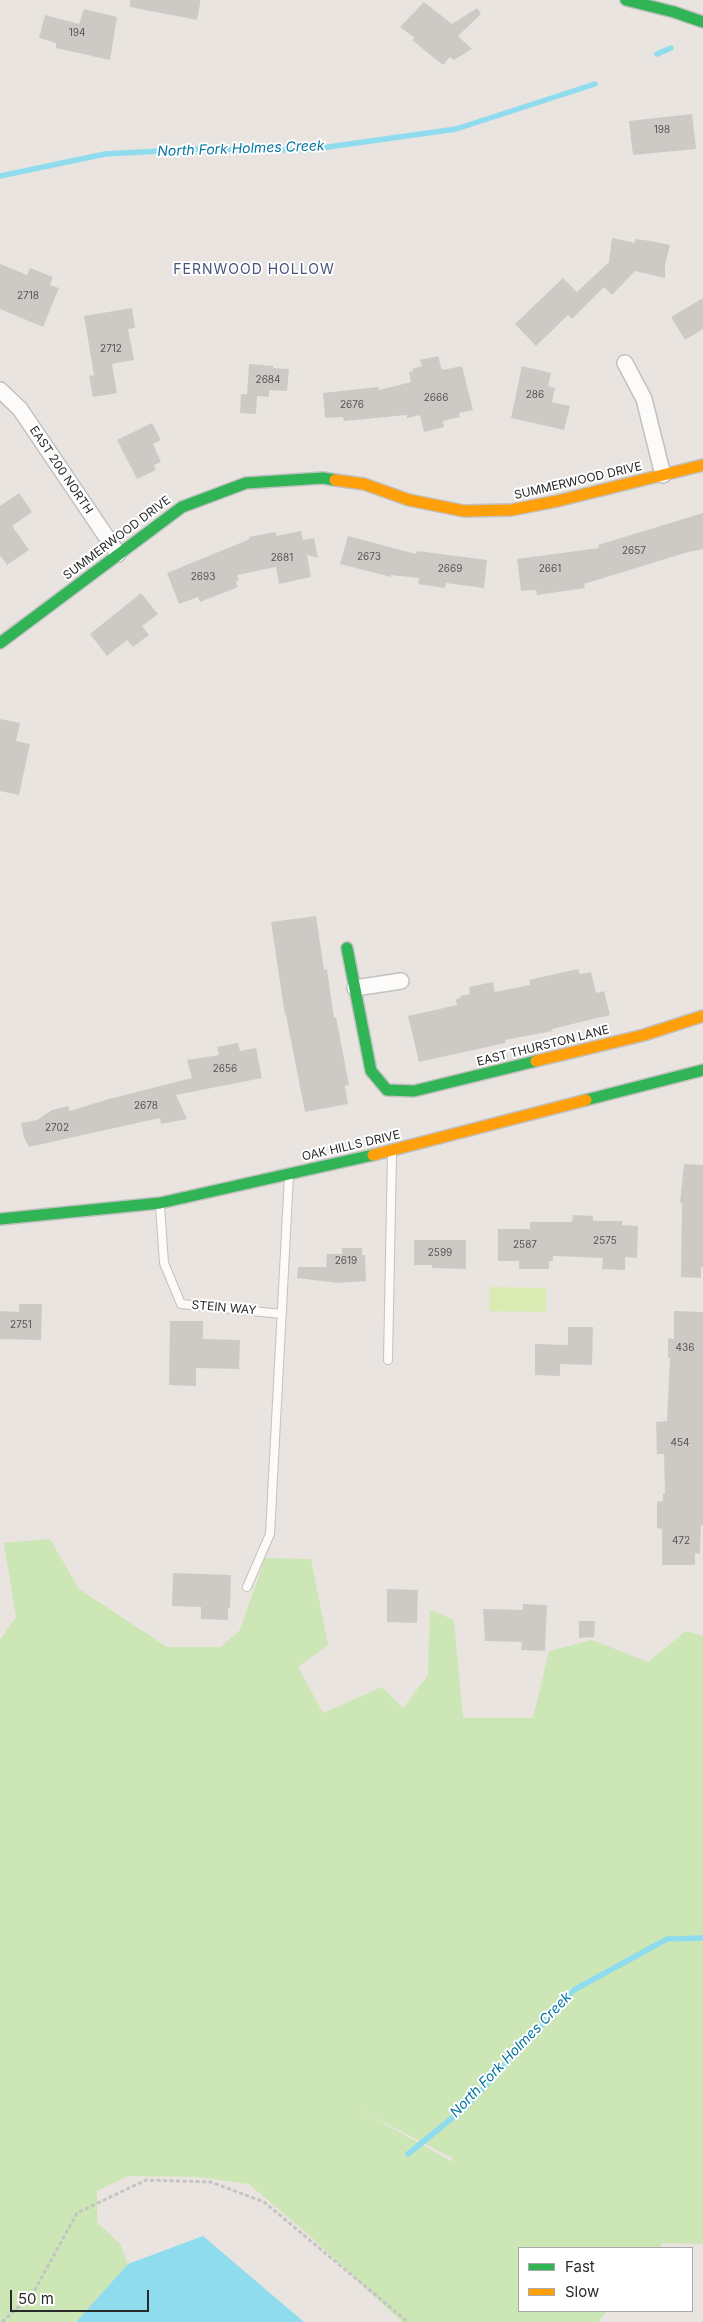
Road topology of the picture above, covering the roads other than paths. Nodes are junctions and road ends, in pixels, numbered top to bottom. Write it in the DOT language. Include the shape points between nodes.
graph roads {
  1 [pos="626,0"];
  2 [pos="703,22"];
  3 [pos="625,363"];
  4 [pos="0,390"];
  5 [pos="703,465"];
  6 [pos="664,476"];
  7 [pos="118,554"];
  8 [pos="0,643"];
  9 [pos="347,948"];
  10 [pos="401,982"];
  11 [pos="354,988"];
  12 [pos="703,1016"];
  13 [pos="703,1070"];
  14 [pos="392,1150"];
  15 [pos="289,1174"];
  16 [pos="160,1203"];
  17 [pos="0,1219"];
  18 [pos="282,1314"];
  19 [pos="388,1360"];
  20 [pos="247,1587"];
  1 -- 2 [label="street"];
  3 -- 6 [label="street" via="644,398"];
  4 -- 7 [label="street, EAST 200 NORTH" via="20,408"];
  5 -- 6 [label="street, SUMMERWOOD DRIVE"];
  6 -- 7 [label="street, SUMMERWOOD DRIVE" via="511,510 473,511 409,500 364,484 323,478 246,483 182,507"];
  7 -- 8 [label="street, SUMMERWOOD DRIVE"];
  9 -- 11 [label="street"];
  10 -- 11 [label="street"];
  11 -- 12 [label="street, EAST THURSTON LANE" via="371,1071 387,1090 414,1091 644,1035"];
  13 -- 14 [label="street, OAK HILLS DRIVE"];
  14 -- 15 [label="street, OAK HILLS DRIVE"];
  14 -- 19 [label="lane"];
  15 -- 16 [label="street, OAK HILLS DRIVE"];
  15 -- 18 [label="lane"];
  16 -- 17 [label="street, OAK HILLS DRIVE"];
  16 -- 18 [label="lane, STEIN WAY" via="164,1263 181,1304"];
  18 -- 20 [label="lane" via="270,1534"];
}
